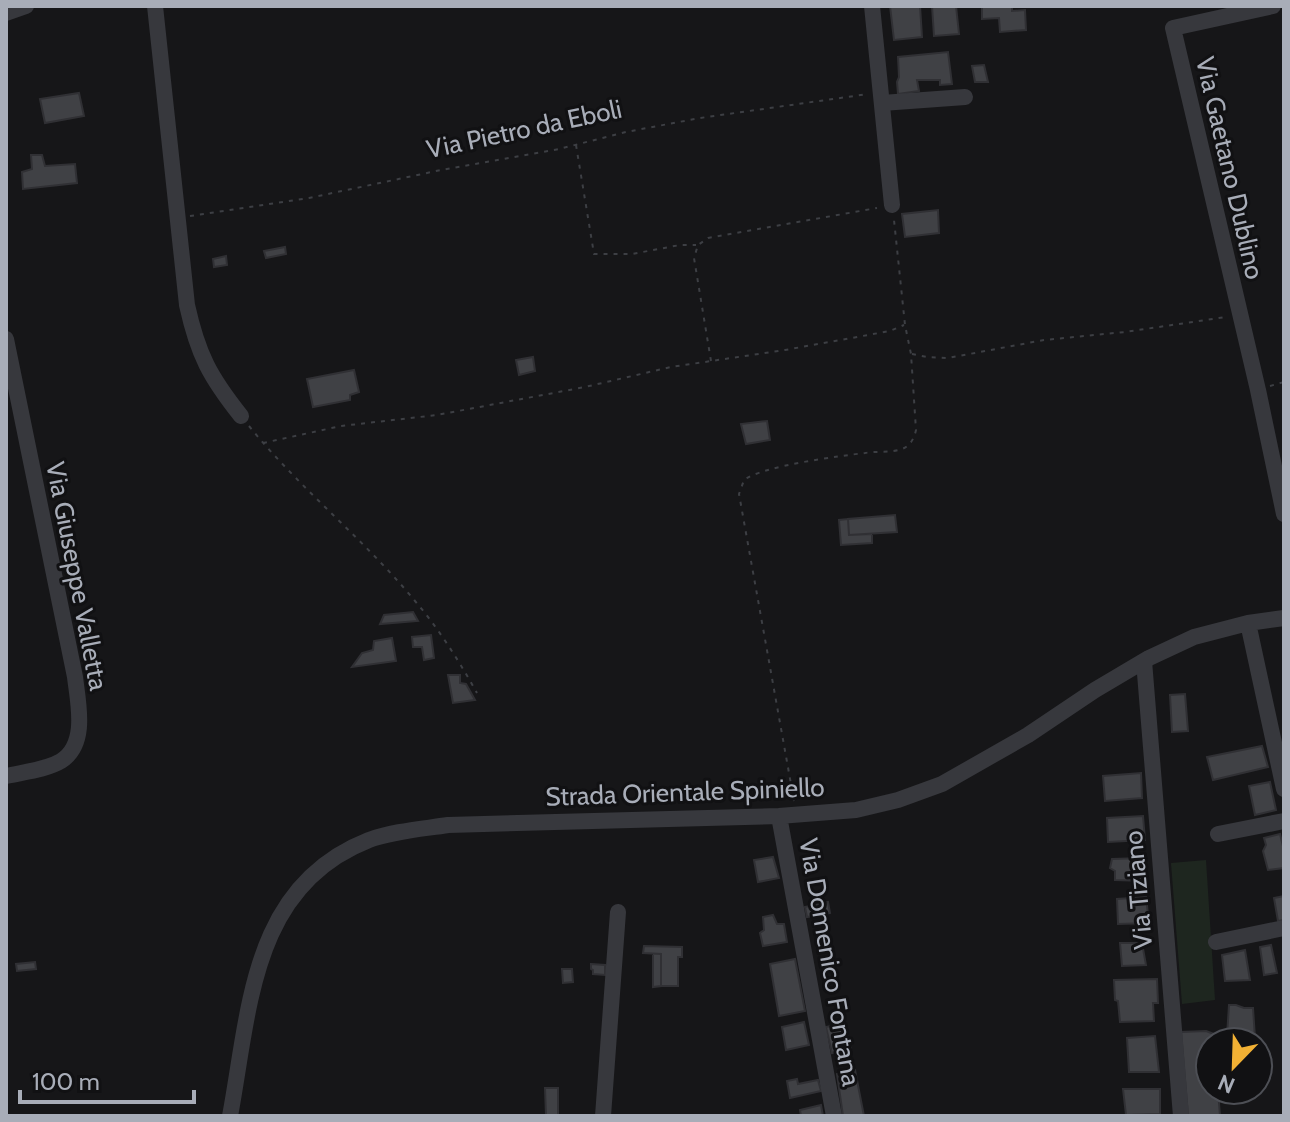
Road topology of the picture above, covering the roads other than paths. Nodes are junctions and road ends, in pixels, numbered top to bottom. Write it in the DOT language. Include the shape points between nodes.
graph roads {
  1 [pos="26,6"];
  2 [pos="155,6"];
  3 [pos="872,6"];
  4 [pos="1273,6"];
  5 [pos="6,13"];
  6 [pos="965,97"];
  7 [pos="882,98"];
  8 [pos="892,205"];
  9 [pos="6,339"];
  10 [pos="241,416"];
  11 [pos="1284,514"];
  12 [pos="1284,618"];
  13 [pos="1248,623"];
  14 [pos="1144,661"];
  15 [pos="6,776"];
  16 [pos="1284,789"];
  17 [pos="779,816"];
  18 [pos="1284,821"];
  19 [pos="1218,834"];
  20 [pos="618,912"];
  21 [pos="1284,928"];
  22 [pos="1216,942"];
  23 [pos="230,1116"];
  24 [pos="603,1116"];
  25 [pos="834,1116"];
  26 [pos="1181,1116"];
  1 -- 5 [label="street"];
  2 -- 10 [label="street" via="187,305 209,373"];
  3 -- 7 [label="street"];
  4 -- 11 [label="street, Via Gaetano Dublino" via="1173,28"];
  6 -- 7 [label="street"];
  7 -- 8 [label="street"];
  9 -- 15 [label="street, Via Giuseppe Valletta" via="80,724 77,741 62,760"];
  12 -- 13 [label="street, Strada Orientale Spiniello"];
  13 -- 14 [label="street, Strada Orientale Spiniello" via="1194,637"];
  13 -- 16 [label="street"];
  14 -- 17 [label="street, Strada Orientale Spiniello" via="942,784 856,810"];
  14 -- 26 [label="street, Via Tiziano"];
  17 -- 23 [label="street, Strada Orientale Spiniello" via="448,825 395,832 351,848 311,876 265,944"];
  17 -- 25 [label="street, Via Domenico Fontana"];
  18 -- 19 [label="street"];
  20 -- 24 [label="street"];
  21 -- 22 [label="street"];
}
